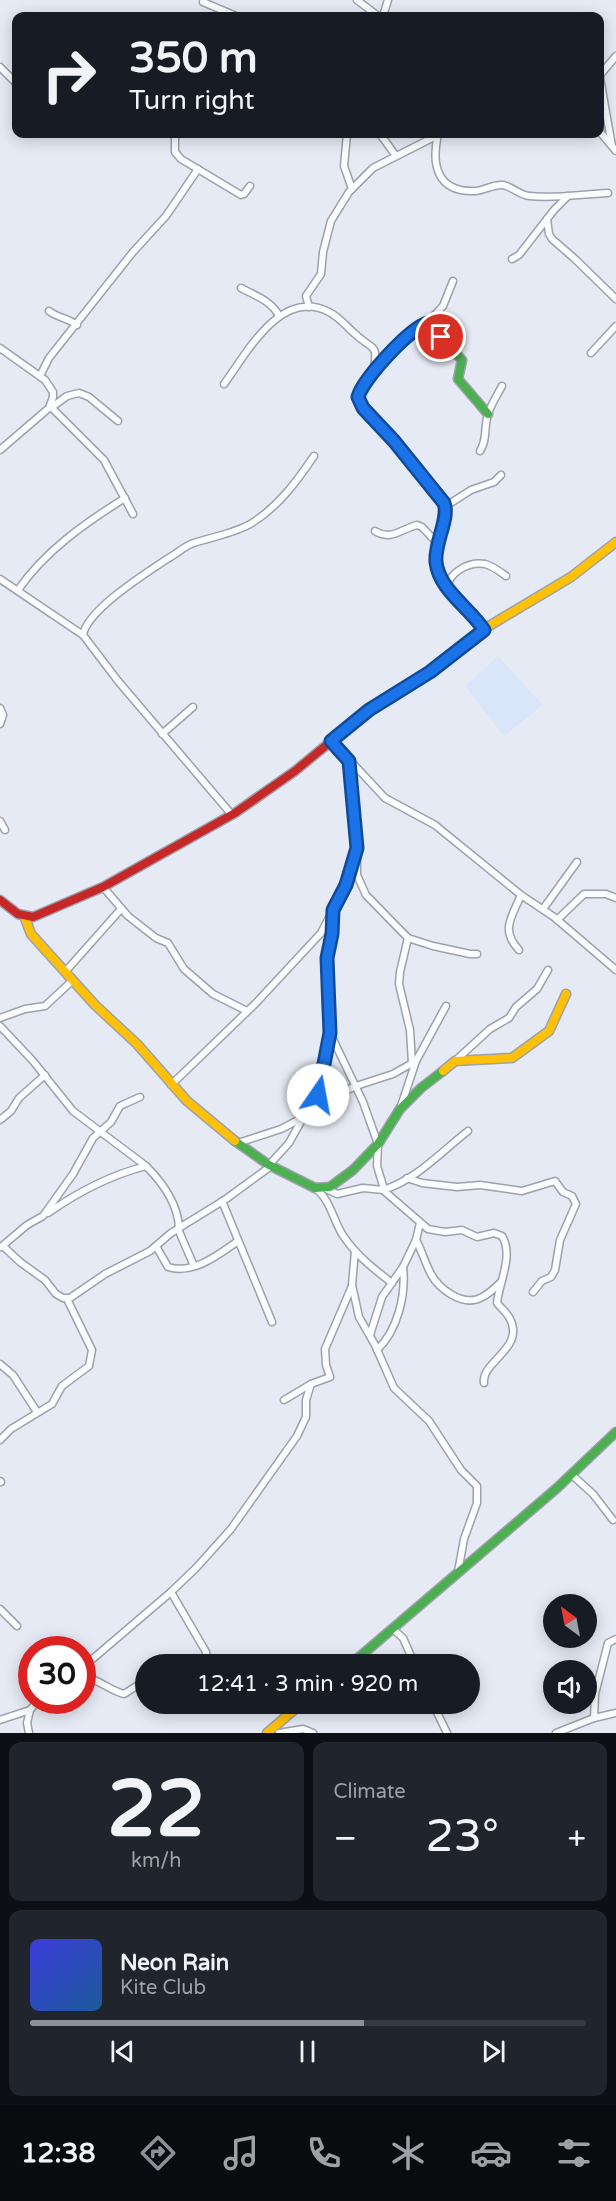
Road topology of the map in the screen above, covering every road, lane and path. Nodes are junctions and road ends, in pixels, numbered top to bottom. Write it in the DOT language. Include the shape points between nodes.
graph roads {
  1 [pos="357,0"];
  2 [pos="203,3"];
  3 [pos="226,12"];
  4 [pos="373,12"];
  5 [pos="616,56"];
  6 [pos="0,68"];
  7 [pos="604,71"];
  8 [pos="12,79"];
  9 [pos="604,97"];
  10 [pos="604,137"];
  11 [pos="175,138"];
  12 [pos="347,138"];
  13 [pos="383,138"];
  14 [pos="431,138"];
  15 [pos="438,138"];
  16 [pos="614,149"];
  17 [pos="396,156"];
  18 [pos="198,169"];
  19 [pos="250,186"];
  20 [pos="352,189"];
  21 [pos="608,193"];
  22 [pos="568,196"];
  23 [pos="547,219"];
  24 [pos="512,259"];
  25 [pos="453,281"];
  26 [pos="241,288"];
  27 [pos="616,299"];
  28 [pos="309,307"];
  29 [pos="49,311"];
  30 [pos="279,316"];
  31 [pos="427,323"];
  32 [pos="76,325"];
  33 [pos="616,326"];
  34 [pos="0,348"];
  35 [pos="591,353"];
  36 [pos="372,374"];
  37 [pos="40,376"];
  38 [pos="224,384"];
  39 [pos="502,386"];
  40 [pos="51,407"];
  41 [pos="488,414"];
  42 [pos="118,422"];
  43 [pos="0,450"];
  44 [pos="480,451"];
  45 [pos="314,456"];
  46 [pos="501,475"];
  47 [pos="125,498"];
  48 [pos="446,506"];
  49 [pos="133,514"];
  50 [pos="375,531"];
  51 [pos="616,542"];
  52 [pos="437,543"];
  53 [pos="506,576"];
  54 [pos="0,579"];
  55 [pos="447,587"];
  56 [pos="18,590"];
  57 [pos="484,630"];
  58 [pos="83,635"];
  59 [pos="193,707"];
  60 [pos="0,708"];
  61 [pos="0,724"];
  62 [pos="162,734"];
  63 [pos="331,741"];
  64 [pos="349,761"];
  65 [pos="232,815"];
  66 [pos="0,821"];
  67 [pos="5,830"];
  68 [pos="357,848"];
  69 [pos="577,862"];
  70 [pos="103,887"];
  71 [pos="521,895"];
  72 [pos="616,898"];
  73 [pos="0,900"];
  74 [pos="121,909"];
  75 [pos="543,909"];
  76 [pos="333,910"];
  77 [pos="25,918"];
  78 [pos="557,920"];
  79 [pos="408,938"];
  80 [pos="519,950"];
  81 [pos="477,954"];
  82 [pos="548,970"];
  83 [pos="616,970"];
  84 [pos="65,972"];
  85 [pos="73,980"];
  86 [pos="566,994"];
  87 [pos="446,1006"];
  88 [pos="247,1011"];
  89 [pos="0,1018"];
  90 [pos="0,1026"];
  91 [pos="330,1033"];
  92 [pos="455,1061"];
  93 [pos="414,1062"];
  94 [pos="45,1075"];
  95 [pos="171,1085"];
  96 [pos="356,1086"];
  97 [pos="140,1097"];
  98 [pos="315,1105"];
  99 [pos="400,1109"];
  100 [pos="304,1116"];
  101 [pos="0,1120"];
  102 [pos="468,1131"];
  103 [pos="100,1132"];
  104 [pos="238,1143"];
  105 [pos="378,1144"];
  106 [pos="270,1165"];
  107 [pos="146,1166"];
  108 [pos="407,1178"];
  109 [pos="320,1188"];
  110 [pos="383,1190"];
  111 [pos="222,1201"];
  112 [pos="43,1216"];
  113 [pos="420,1223"];
  114 [pos="178,1228"];
  115 [pos="416,1240"];
  116 [pos="238,1241"];
  117 [pos="156,1246"];
  118 [pos="1,1247"];
  119 [pos="355,1251"];
  120 [pos="194,1266"];
  121 [pos="403,1267"];
  122 [pos="502,1281"];
  123 [pos="392,1283"];
  124 [pos="352,1286"];
  125 [pos="533,1292"];
  126 [pos="67,1299"];
  127 [pos="273,1322"];
  128 [pos="370,1335"];
  129 [pos="377,1350"];
  130 [pos="0,1364"];
  131 [pos="484,1383"];
  132 [pos="311,1384"];
  133 [pos="284,1400"];
  134 [pos="37,1412"];
  135 [pos="616,1432"];
  136 [pos="0,1440"];
  137 [pos="572,1475"];
  138 [pos="613,1520"];
  139 [pos="458,1572"];
  140 [pos="171,1592"];
  141 [pos="0,1609"];
  142 [pos="17,1626"];
  143 [pos="393,1629"];
  144 [pos="616,1639"];
  145 [pos="206,1654"];
  146 [pos="363,1654"];
  147 [pos="410,1654"];
  148 [pos="96,1656"];
  149 [pos="96,1680"];
  150 [pos="135,1687"];
  151 [pos="616,1713"];
  152 [pos="18,1714"];
  153 [pos="29,1714"];
  154 [pos="291,1714"];
  155 [pos="438,1714"];
  156 [pos="594,1718"];
  157 [pos="0,1720"];
  158 [pos="29,1733"];
  159 [pos="269,1733"];
  160 [pos="279,1733"];
  161 [pos="313,1733"];
  162 [pos="447,1733"];
  163 [pos="556,1733"];
  1 -- 4 [label="street"];
  2 -- 3 [label="street"];
  5 -- 7 [label="street"];
  6 -- 8 [label="street"];
  9 -- 16 [label="street"];
  10 -- 16 [label="street"];
  11 -- 18 [label="street" via="176,154"];
  12 -- 20 [label="street" via="344,166"];
  13 -- 17 [label="street"];
  14 -- 17 [label="street"];
  15 -- 22 [label="street" via="434,151 436,169 452,186 473,191 502,185 528,196"];
  17 -- 20 [label="street" via="373,168"];
  18 -- 19 [label="street" via="241,195"];
  18 -- 32 [label="street" via="166,216"];
  20 -- 28 [label="street" via="332,221 322,252 321,274 306,296"];
  21 -- 22 [label="street"];
  22 -- 23 [label="street"];
  23 -- 24 [label="street" via="524,250"];
  23 -- 27 [label="street" via="552,239"];
  25 -- 31 [label="street" via="443,306"];
  26 -- 30 [label="street" via="262,298"];
  28 -- 30 [label="street"];
  28 -- 36 [label="street" via="332,314 375,349"];
  29 -- 32 [label="street"];
  30 -- 38 [label="street" via="267,326"];
  31 -- 36 [label="street" via="408,333"];
  31 -- 41 [label="street" via="462,360 458,379"];
  32 -- 37 [label="street" via="49,358"];
  33 -- 35 [label="street"];
  34 -- 37 [label="street"];
  36 -- 48 [label="street" via="359,391 359,402"];
  37 -- 40 [label="street" via="53,392"];
  39 -- 41 [label="street"];
  40 -- 42 [label="street" via="79,393"];
  40 -- 43 [label="street"];
  40 -- 47 [label="street" via="104,460"];
  41 -- 44 [label="street" via="486,440"];
  45 -- 58 [label="street" via="291,489 250,524 188,545 142,574 90,621"];
  46 -- 48 [label="street"];
  47 -- 49 [label="street"];
  47 -- 56 [label="street" via="75,531"];
  48 -- 52 [label="street"];
  50 -- 52 [label="street" via="391,536 417,525"];
  51 -- 57 [label="street" via="571,577"];
  52 -- 55 [label="street" via="438,569"];
  53 -- 55 [label="street" via="494,567 474,564 453,574"];
  54 -- 56 [label="street"];
  55 -- 57 [label="street"];
  56 -- 58 [label="street"];
  57 -- 63 [label="street"];
  58 -- 62 [label="street"];
  59 -- 62 [label="street"];
  60 -- 61 [label="street"];
  62 -- 65 [label="street"];
  63 -- 64 [label="street"];
  63 -- 65 [label="street"];
  64 -- 68 [label="street"];
  64 -- 71 [label="street" via="385,798 435,825"];
  65 -- 70 [label="street"];
  66 -- 67 [label="street"];
  68 -- 76 [label="street" via="346,885"];
  68 -- 79 [label="street" via="357,875 366,895"];
  69 -- 75 [label="street"];
  70 -- 74 [label="street"];
  70 -- 77 [label="street" via="39,916"];
  71 -- 75 [label="street"];
  71 -- 80 [label="street" via="508,932"];
  72 -- 78 [label="street" via="584,894"];
  73 -- 77 [label="street"];
  74 -- 84 [label="street"];
  74 -- 88 [label="street" via="168,943 184,969 213,994"];
  75 -- 78 [label="street"];
  76 -- 88 [label="street" via="321,933"];
  76 -- 91 [label="street" via="327,958"];
  77 -- 84 [label="street" via="36,940"];
  78 -- 83 [label="street"];
  79 -- 81 [label="street"];
  79 -- 93 [label="street" via="399,984"];
  82 -- 92 [label="street" via="537,989 508,1018"];
  84 -- 85 [label="street"];
  85 -- 89 [label="street" via="45,1006"];
  85 -- 95 [label="street" via="137,1044"];
  86 -- 92 [label="street" via="549,1031 520,1054 512,1058"];
  87 -- 93 [label="street"];
  88 -- 95 [label="street"];
  90 -- 94 [label="street"];
  91 -- 96 [label="street"];
  91 -- 98 [label="street"];
  92 -- 99 [label="street"];
  93 -- 96 [label="street" via="393,1074"];
  93 -- 99 [label="street"];
  94 -- 101 [label="street"];
  94 -- 103 [label="street" via="73,1111"];
  95 -- 104 [label="street"];
  96 -- 98 [label="street"];
  96 -- 105 [label="street"];
  97 -- 103 [label="street" via="120,1106"];
  98 -- 100 [label="street"];
  99 -- 105 [label="street"];
  100 -- 104 [label="street" via="282,1129"];
  100 -- 106 [label="street" via="289,1143"];
  102 -- 108 [label="street"];
  103 -- 107 [label="street"];
  103 -- 112 [label="street" via="88,1144 74,1174"];
  104 -- 106 [label="street"];
  105 -- 109 [label="street" via="341,1180"];
  105 -- 110 [label="street" via="377,1166"];
  106 -- 109 [label="street"];
  106 -- 111 [label="street"];
  107 -- 112 [label="street" via="74,1195"];
  107 -- 114 [label="street" via="175,1204"];
  108 -- 110 [label="street"];
  108 -- 125 [label="street" via="457,1187 480,1185 522,1191 555,1181 572,1196 576,1204 560,1240 555,1270"];
  109 -- 110 [label="street" via="337,1194 363,1188"];
  109 -- 119 [label="street" via="338,1227"];
  110 -- 113 [label="street"];
  111 -- 114 [label="street"];
  111 -- 116 [label="street"];
  112 -- 118 [label="street"];
  113 -- 115 [label="street"];
  113 -- 122 [label="street" via="436,1232 462,1230 477,1237 499,1233 505,1244"];
  114 -- 117 [label="street"];
  114 -- 120 [label="street"];
  115 -- 121 [label="street"];
  115 -- 122 [label="street" via="433,1277 459,1298 478,1299"];
  116 -- 120 [label="street"];
  116 -- 127 [label="street"];
  117 -- 120 [label="street" via="168,1267"];
  117 -- 126 [label="street"];
  118 -- 126 [label="street"];
  119 -- 123 [label="street"];
  119 -- 124 [label="street"];
  121 -- 123 [label="street"];
  121 -- 129 [label="street" via="404,1281 394,1325"];
  122 -- 131 [label="street" via="497,1303 509,1317 513,1332 505,1351 485,1373"];
  123 -- 128 [label="street" via="382,1297"];
  124 -- 128 [label="street" via="359,1317"];
  124 -- 132 [label="street" via="325,1349 330,1377"];
  126 -- 134 [label="street" via="92,1350 92,1361 85,1371 62,1386 52,1404"];
  128 -- 129 [label="street"];
  129 -- 139 [label="street" via="394,1388 424,1414 461,1470 477,1486 477,1503"];
  130 -- 134 [label="street" via="13,1375"];
  132 -- 133 [label="street"];
  132 -- 140 [label="street" via="306,1417 277,1466 217,1546"];
  134 -- 136 [label="street"];
  135 -- 137 [label="street"];
  137 -- 138 [label="street"];
  137 -- 139 [label="street"];
  139 -- 143 [label="street"];
  140 -- 145 [label="street"];
  140 -- 148 [label="street"];
  141 -- 142 [label="street"];
  143 -- 146 [label="street"];
  143 -- 147 [label="street" via="403,1638"];
  144 -- 156 [label="street" via="608,1643 595,1694"];
  149 -- 150 [label="street" via="124,1694"];
  151 -- 156 [label="street"];
  152 -- 157 [label="street"];
  153 -- 158 [label="street"];
  154 -- 159 [label="street"];
  155 -- 162 [label="street"];
  156 -- 163 [label="street"];
  160 -- 161 [label="street" via="303,1729"];
}
